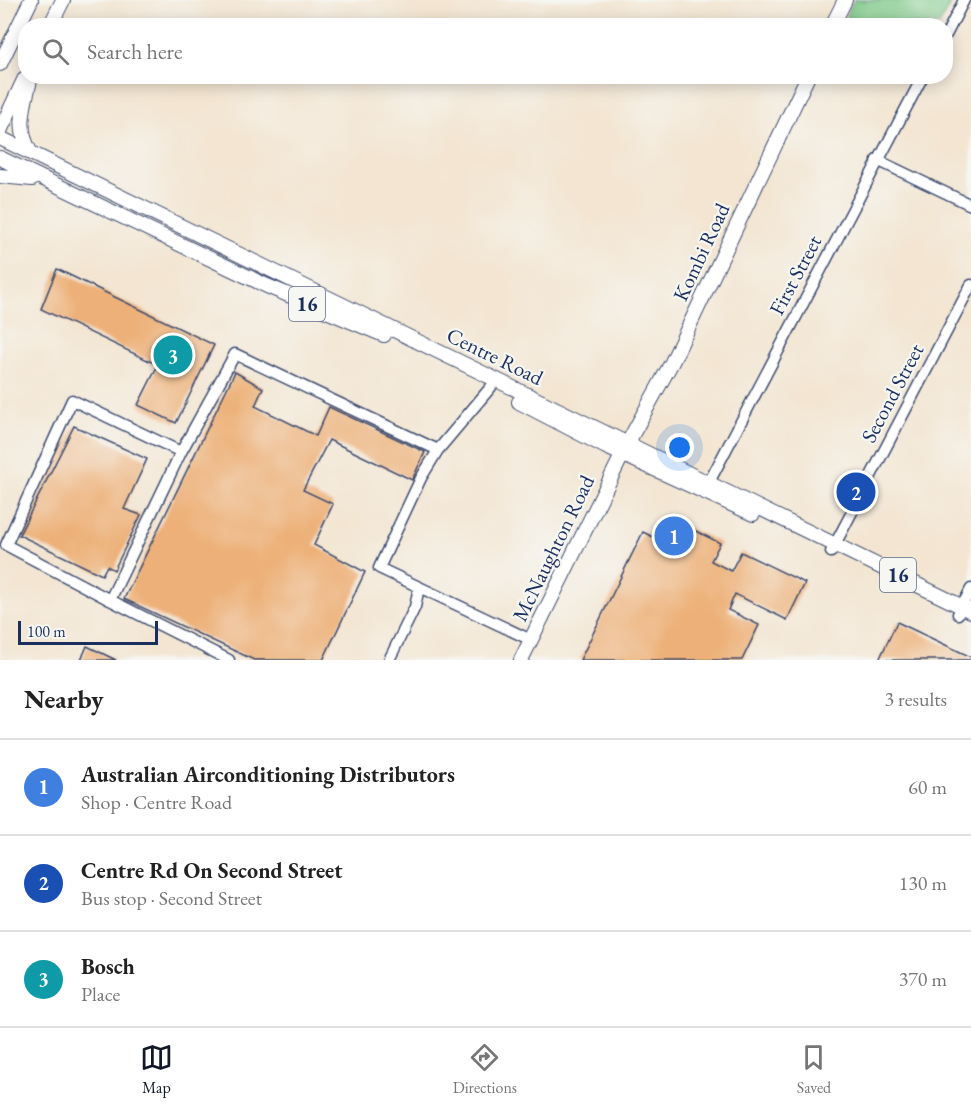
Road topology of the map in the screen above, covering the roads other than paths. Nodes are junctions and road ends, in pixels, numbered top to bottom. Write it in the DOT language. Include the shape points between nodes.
graph roads {
  1 [pos="31,0"];
  2 [pos="63,0"];
  3 [pos="844,0"];
  4 [pos="964,0"];
  5 [pos="22,18"];
  6 [pos="54,18"];
  7 [pos="836,18"];
  8 [pos="953,20"];
  9 [pos="18,27"];
  10 [pos="0,64"];
  11 [pos="22,84"];
  12 [pos="29,84"];
  13 [pos="804,84"];
  14 [pos="919,84"];
  15 [pos="0,131"];
  16 [pos="0,138"];
  17 [pos="31,153"];
  18 [pos="0,158"];
  19 [pos="877,160"];
  20 [pos="0,176"];
  21 [pos="48,182"];
  22 [pos="971,205"];
  23 [pos="971,285"];
  24 [pos="491,387"];
  25 [pos="625,449"];
  26 [pos="438,450"];
  27 [pos="182,452"];
  28 [pos="706,488"];
  29 [pos="833,548"];
  30 [pos="419,587"];
  31 [pos="971,589"];
  32 [pos="110,600"];
  33 [pos="964,610"];
  34 [pos="971,620"];
  35 [pos="531,639"];
  36 [pos="229,660"];
  37 [pos="389,660"];
  38 [pos="522,660"];
  1 -- 5 [label="main road"];
  2 -- 6 [label="main road"];
  3 -- 7 [label="main road"];
  4 -- 8 [label="street"];
  9 -- 10 [label="main road"];
  11 -- 15 [label="main road"];
  12 -- 17 [label="main road" via="21,124"];
  13 -- 25 [label="main road, Kombi Road" via="672,362"];
  14 -- 19 [label="street, First Street"];
  16 -- 17 [label="main road, Centre Road / 16"];
  17 -- 25 [label="main road, Centre Road / 16"];
  18 -- 21 [label="main road, Centre Road / 16"];
  19 -- 22 [label="street"];
  19 -- 28 [label="street, First Street"];
  20 -- 21 [label="main road"];
  21 -- 24 [label="main road, Centre Road / 16"];
  23 -- 29 [label="street, Second Street"];
  24 -- 25 [label="main road, Centre Road / 16"];
  24 -- 26 [label="street"];
  25 -- 28 [label="main road, Centre Road / 16"];
  25 -- 35 [label="main road, McNaughton Road"];
  26 -- 27 [label="street" via="235,354"];
  26 -- 30 [label="street" via="379,568"];
  27 -- 32 [label="street"];
  27 -- 32 [label="street" via="72,400 6,545"];
  28 -- 29 [label="main road, Centre Road / 16"];
  29 -- 33 [label="main road, Centre Road / 16"];
  30 -- 35 [label="street"];
  30 -- 37 [label="street" via="415,607"];
  31 -- 33 [label="street"];
  32 -- 36 [label="street"];
  33 -- 34 [label="main road, Centre Road / 16"];
  35 -- 38 [label="main road, McNaughton Road"];
}
